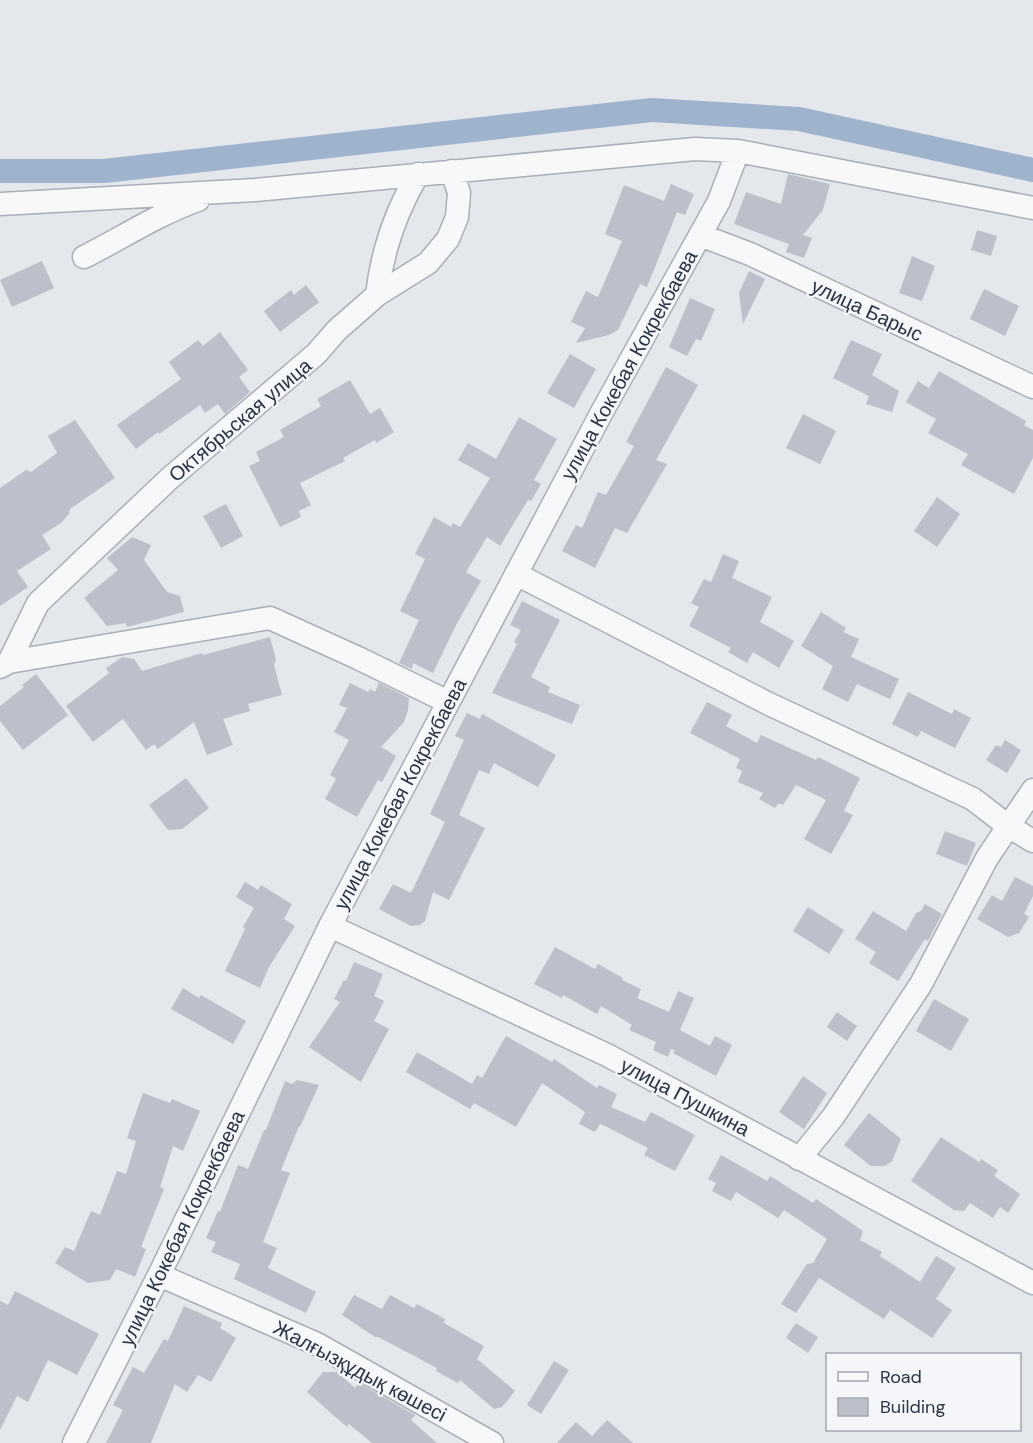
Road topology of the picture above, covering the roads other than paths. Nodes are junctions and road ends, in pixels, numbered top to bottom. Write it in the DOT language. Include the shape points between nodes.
graph roads {
  1 [pos="738,152"];
  2 [pos="452,171"];
  3 [pos="418,174"];
  4 [pos="219,192"];
  5 [pos="0,204"];
  6 [pos="1033,208"];
  7 [pos="700,236"];
  8 [pos="84,257"];
  9 [pos="376,295"];
  10 [pos="1033,387"];
  11 [pos="516,574"];
  12 [pos="4,664"];
  13 [pos="448,702"];
  14 [pos="1033,790"];
  15 [pos="1008,826"];
  16 [pos="1033,841"];
  17 [pos="330,926"];
  18 [pos="799,1159"];
  19 [pos="159,1275"];
  20 [pos="1033,1283"];
  21 [pos="74,1443"];
  22 [pos="492,1443"];
  1 -- 2 [label="street" via="695,149"];
  1 -- 6 [label="street"];
  1 -- 7 [label="street, улица Кокебая Кокрекбаева"];
  2 -- 3 [label="street"];
  2 -- 9 [label="street, Октябрьская улица" via="459,193 458,217 448,239 428,262"];
  3 -- 4 [label="street"];
  3 -- 9 [label="street" via="398,210"];
  4 -- 5 [label="street"];
  4 -- 8 [label="street" via="172,209"];
  7 -- 10 [label="street, улица Барыс" via="750,254"];
  7 -- 11 [label="street, улица Кокебая Кокрекбаева"];
  9 -- 12 [label="street, Октябрьская улица" via="316,354 170,478 38,603"];
  11 -- 13 [label="street, улица Кокебая Кокрекбаева"];
  11 -- 15 [label="street" via="769,704 973,799"];
  12 -- 13 [label="street" via="270,618"];
  13 -- 17 [label="street, улица Кокебая Кокрекбаева"];
  14 -- 15 [label="street"];
  15 -- 16 [label="street"];
  15 -- 18 [label="street" via="921,984 833,1117"];
  17 -- 18 [label="street, улица Пушкина" via="607,1055"];
  17 -- 19 [label="street, улица Кокебая Кокрекбаева"];
  18 -- 20 [label="street, улица Пушкина"];
  19 -- 21 [label="street, улица Кокебая Кокрекбаева"];
  19 -- 22 [label="street, Жалғызқұдық көшесі" via="317,1344"];
}
